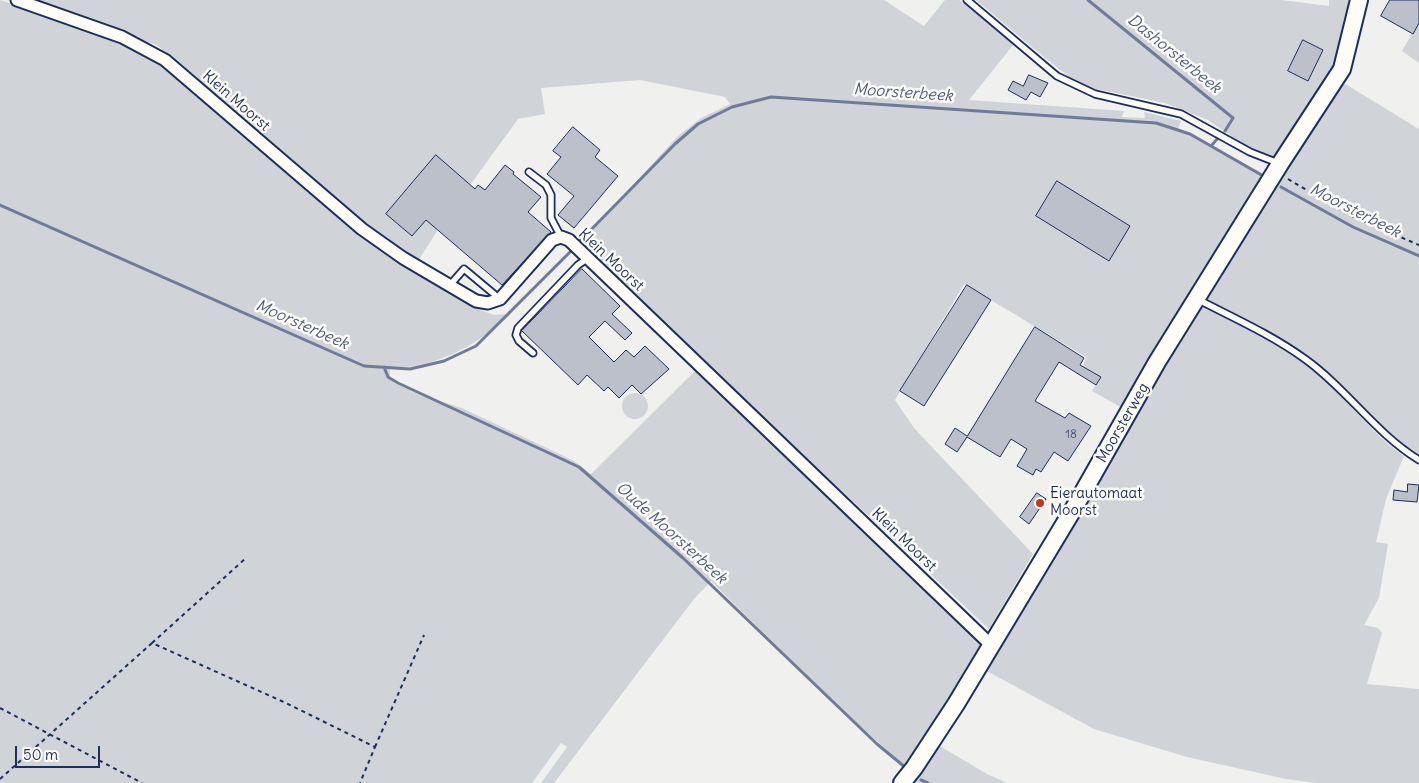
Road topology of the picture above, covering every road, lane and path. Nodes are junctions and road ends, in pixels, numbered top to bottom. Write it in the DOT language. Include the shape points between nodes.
graph roads {
  1 [pos="17,0"];
  2 [pos="968,0"];
  3 [pos="1359,0"];
  4 [pos="1278,168"];
  5 [pos="529,172"];
  6 [pos="561,237"];
  7 [pos="1419,245"];
  8 [pos="588,258"];
  9 [pos="450,286"];
  10 [pos="500,299"];
  11 [pos="1197,299"];
  12 [pos="533,353"];
  13 [pos="1419,460"];
  14 [pos="246,558"];
  15 [pos="424,635"];
  16 [pos="152,643"];
  17 [pos="991,645"];
  18 [pos="0,708"];
  19 [pos="52,735"];
  20 [pos="376,747"];
  21 [pos="0,779"];
  22 [pos="142,783"];
  23 [pos="360,783"];
  24 [pos="902,783"];
  1 -- 9 [label="street, Klein Moorst" via="122,37 165,60 362,229"];
  2 -- 4 [label="lane" via="1057,76 1095,94 1181,114"];
  3 -- 4 [label="street, Moorsterweg" via="1342,69"];
  4 -- 7 [label="path" via="1347,214"];
  4 -- 11 [label="street, Moorsterweg"];
  5 -- 6 [label="lane" via="546,185 551,218"];
  6 -- 8 [label="street, Klein Moorst" via="569,240"];
  6 -- 10 [label="street, Klein Moorst" via="552,240"];
  8 -- 12 [label="lane" via="518,328 516,335 519,341"];
  8 -- 17 [label="street, Klein Moorst"];
  9 -- 10 [label="street, Klein Moorst" via="476,301 488,303"];
  9 -- 10 [label="lane" via="464,269"];
  11 -- 13 [label="lane" via="1306,359 1388,438"];
  11 -- 17 [label="street, Moorsterweg"];
  14 -- 16 [label="path"];
  15 -- 20 [label="path"];
  16 -- 19 [label="path"];
  16 -- 20 [label="path"];
  17 -- 24 [label="street, Moorsterweg" via="956,704"];
  18 -- 19 [label="path"];
  19 -- 21 [label="path"];
  19 -- 22 [label="path"];
  20 -- 23 [label="path"];
}
